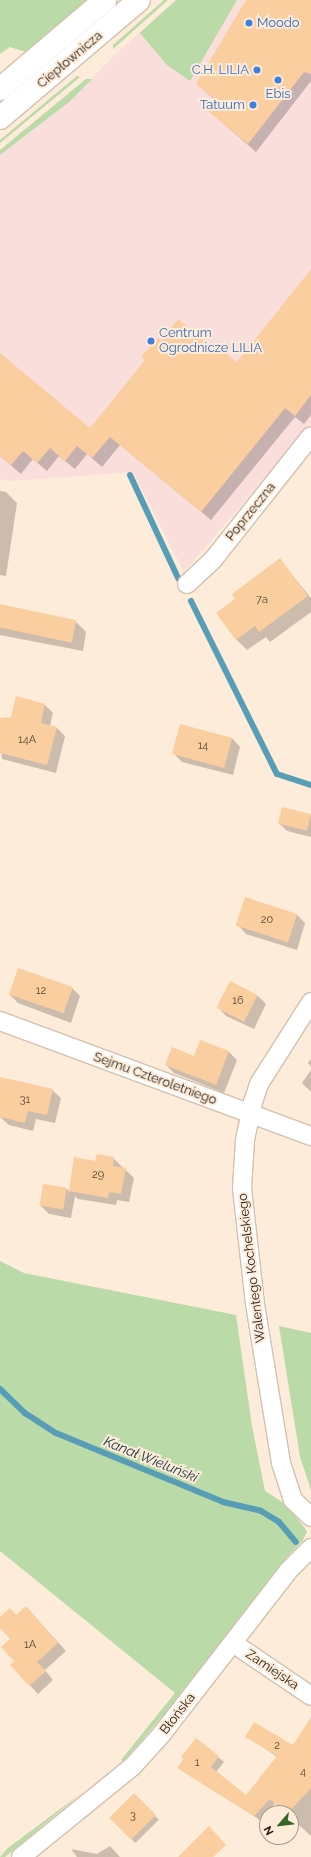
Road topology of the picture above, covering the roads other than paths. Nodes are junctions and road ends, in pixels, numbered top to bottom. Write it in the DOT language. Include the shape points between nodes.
graph roads {
  1 [pos="105,0"];
  2 [pos="139,0"];
  3 [pos="0,89"];
  4 [pos="0,118"];
  5 [pos="311,436"];
  6 [pos="187,584"];
  7 [pos="311,1002"];
  8 [pos="0,1021"];
  9 [pos="250,1114"];
  10 [pos="311,1136"];
  11 [pos="311,1517"];
  12 [pos="311,1548"];
  13 [pos="233,1644"];
  14 [pos="311,1696"];
  15 [pos="21,1857"];
  1 -- 3 [label="main road, Ciepłownicza"];
  2 -- 4 [label="main road, Ciepłownicza"];
  5 -- 6 [label="street, Poprzeczna" via="230,539"];
  7 -- 9 [label="street, Walentego Kochelskiego" via="269,1065 259,1084"];
  8 -- 9 [label="street, Sejmu Czteroletniego"];
  9 -- 10 [label="street, Sejmu Czteroletniego"];
  9 -- 11 [label="street, Walentego Kochelskiego" via="245,1141 242,1188 247,1252 261,1350 273,1424 290,1494 298,1506"];
  12 -- 13 [label="street, Błońska" via="288,1571"];
  13 -- 14 [label="street, Zamiejska"];
  13 -- 15 [label="street, Błońska" via="134,1766"];
}
